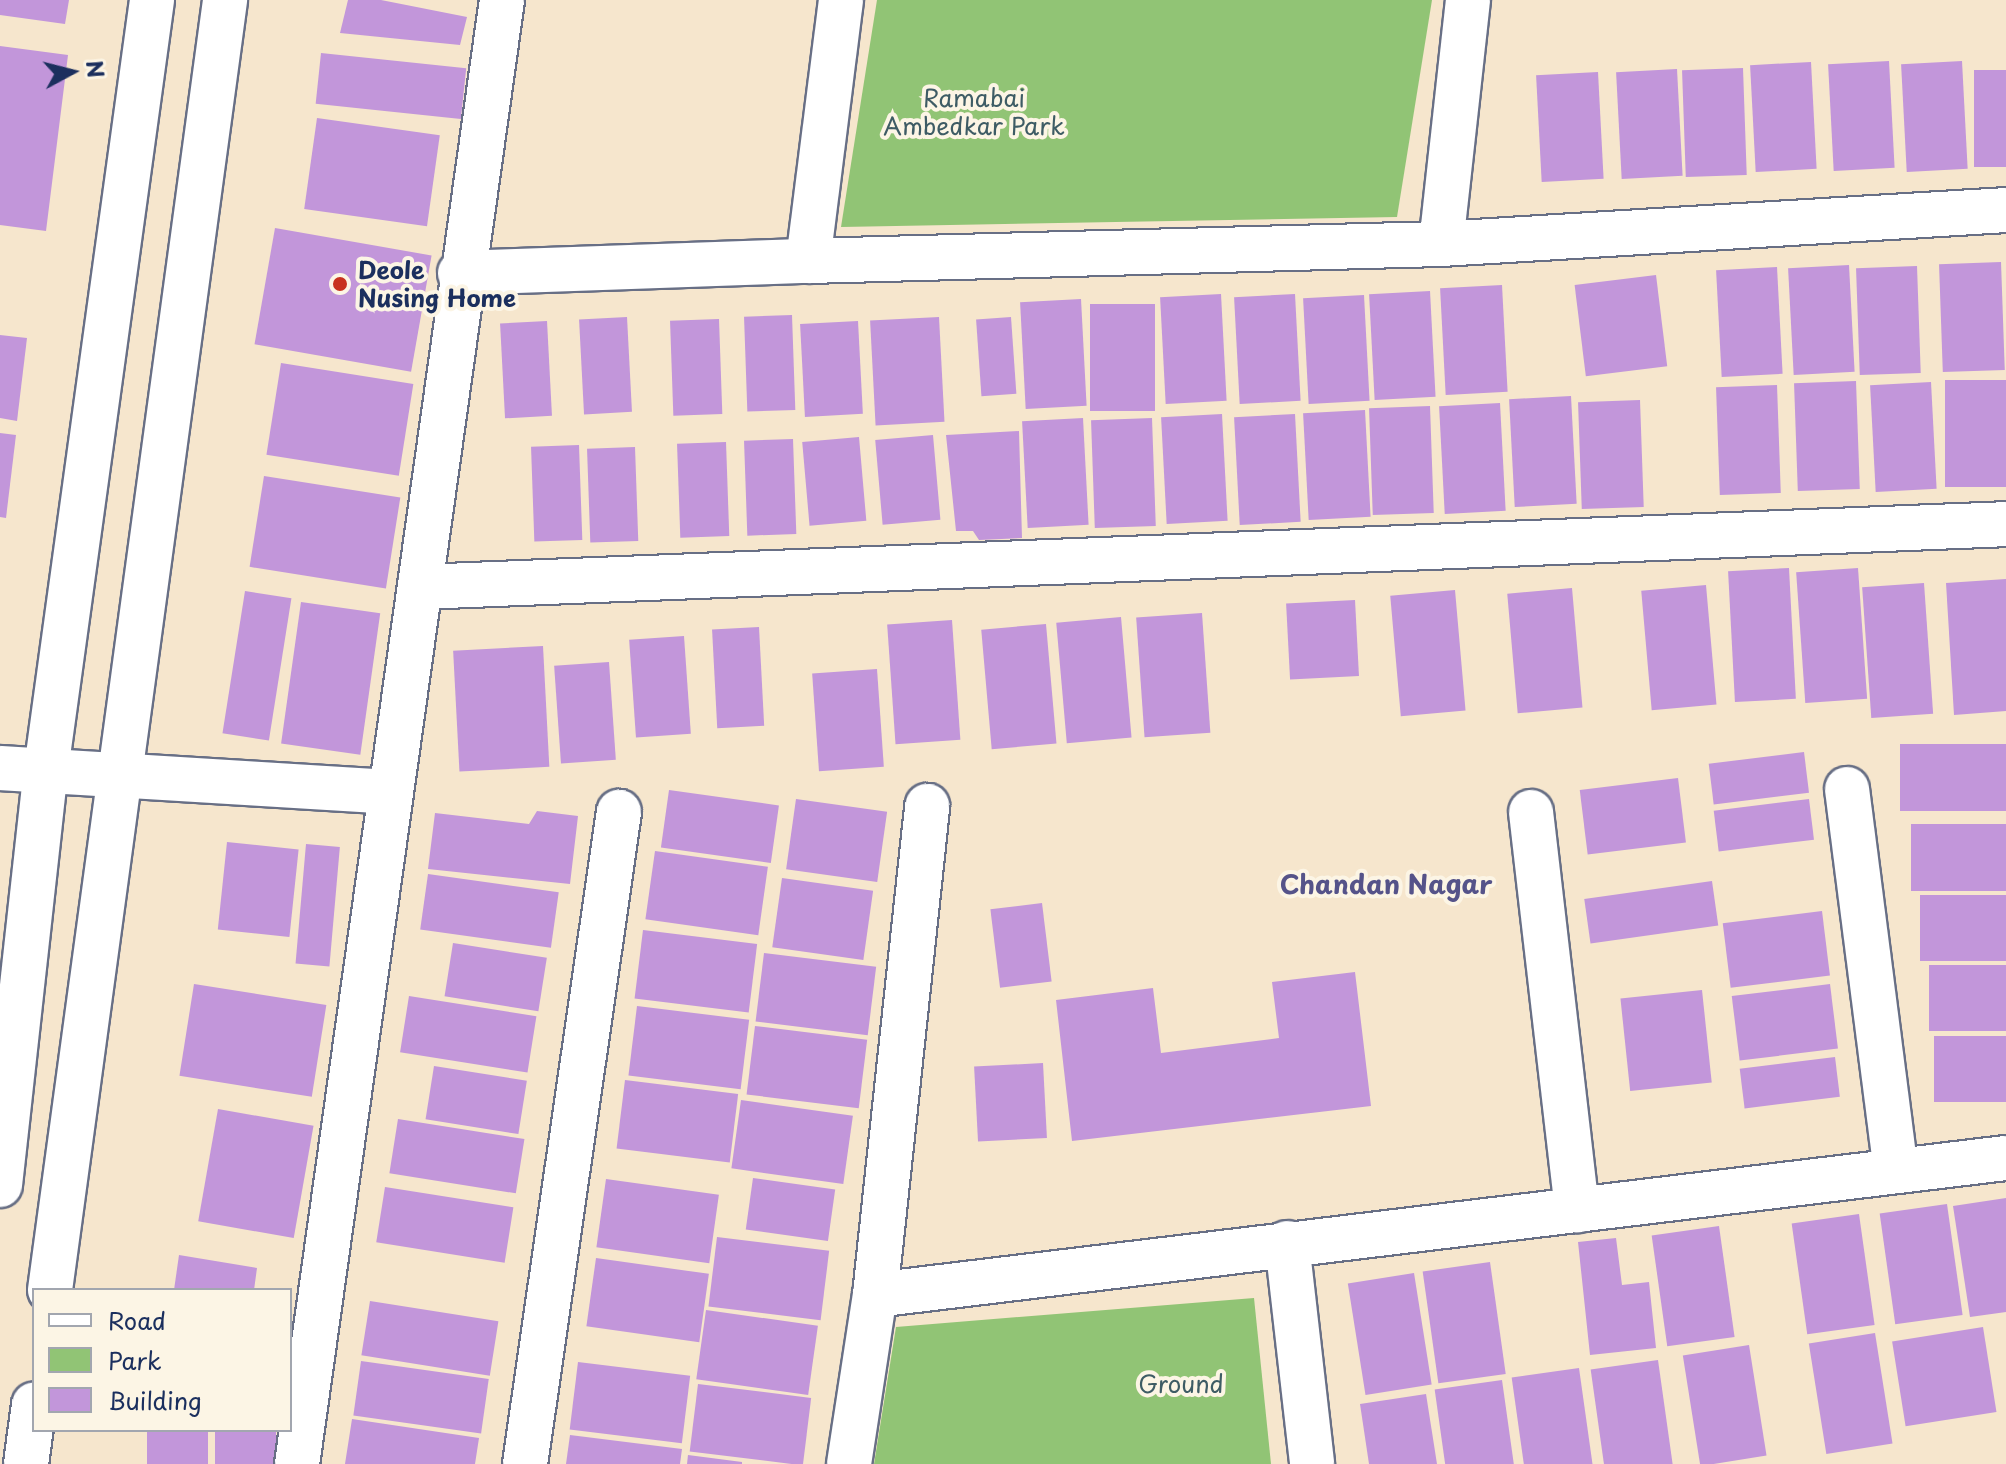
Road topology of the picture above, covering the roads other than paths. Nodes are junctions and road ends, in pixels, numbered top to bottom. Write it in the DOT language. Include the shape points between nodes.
graph roads {
  1 [pos="152,0"];
  2 [pos="225,0"];
  3 [pos="502,0"];
  4 [pos="841,0"];
  5 [pos="1468,0"];
  6 [pos="2006,210"];
  7 [pos="1441,244"];
  8 [pos="808,261"];
  9 [pos="460,273"];
  10 [pos="2006,524"];
  11 [pos="420,587"];
  12 [pos="0,768"];
  13 [pos="46,770"];
  14 [pos="123,780"];
  15 [pos="1847,789"];
  16 [pos="388,792"];
  17 [pos="927,806"];
  18 [pos="619,812"];
  19 [pos="1531,812"];
  20 [pos="2006,1158"];
  21 [pos="1896,1171"];
  22 [pos="0,1185"];
  23 [pos="1577,1210"];
  24 [pos="1287,1243"];
  25 [pos="50,1288"];
  26 [pos="875,1295"];
  27 [pos="32,1420"];
  28 [pos="26,1464"];
  29 [pos="297,1464"];
  30 [pos="525,1464"];
  31 [pos="849,1464"];
  32 [pos="1312,1464"];
  1 -- 13 [label="street"];
  2 -- 14 [label="street"];
  3 -- 9 [label="street"];
  4 -- 8 [label="street"];
  5 -- 7 [label="street"];
  6 -- 7 [label="street"];
  7 -- 8 [label="street"];
  8 -- 9 [label="street"];
  9 -- 11 [label="street"];
  10 -- 11 [label="street"];
  11 -- 16 [label="street"];
  12 -- 13 [label="street"];
  13 -- 14 [label="street"];
  13 -- 22 [label="street"];
  14 -- 16 [label="street"];
  14 -- 25 [label="street"];
  15 -- 21 [label="street"];
  16 -- 29 [label="street"];
  17 -- 26 [label="street"];
  18 -- 30 [label="street"];
  19 -- 23 [label="street"];
  20 -- 21 [label="street"];
  21 -- 23 [label="street"];
  23 -- 24 [label="street"];
  24 -- 26 [label="street"];
  24 -- 32 [label="street"];
  26 -- 31 [label="street"];
  27 -- 28 [label="street"];
}
